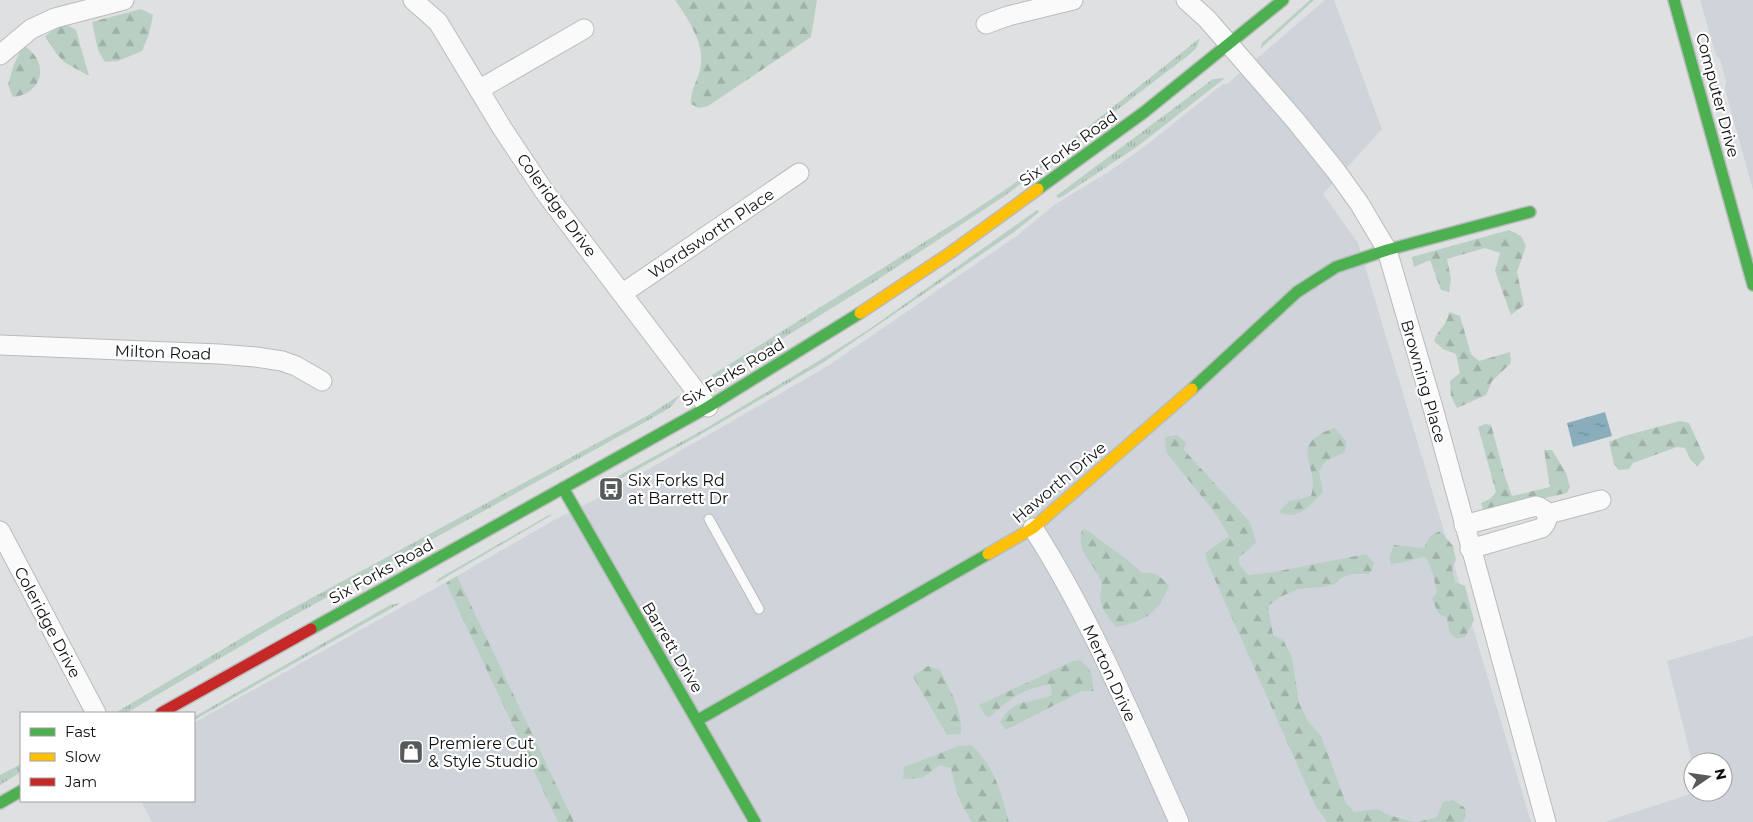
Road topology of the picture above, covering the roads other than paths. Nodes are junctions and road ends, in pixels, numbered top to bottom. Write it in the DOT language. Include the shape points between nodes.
graph roads {
  1 [pos="124,0"];
  2 [pos="413,0"];
  3 [pos="1073,0"];
  4 [pos="1186,0"];
  5 [pos="1283,0"];
  6 [pos="1674,0"];
  7 [pos="986,24"];
  8 [pos="584,29"];
  9 [pos="1229,45"];
  10 [pos="0,55"];
  11 [pos="480,90"];
  12 [pos="799,173"];
  13 [pos="1530,212"];
  14 [pos="1387,250"];
  15 [pos="1753,285"];
  16 [pos="623,293"];
  17 [pos="0,345"];
  18 [pos="322,381"];
  19 [pos="708,407"];
  20 [pos="563,488"];
  21 [pos="1601,500"];
  22 [pos="1548,514"];
  23 [pos="709,519"];
  24 [pos="1464,526"];
  25 [pos="1033,528"];
  26 [pos="0,531"];
  27 [pos="1470,549"];
  28 [pos="759,609"];
  29 [pos="95,712"];
  30 [pos="163,712"];
  31 [pos="698,720"];
  32 [pos="20,792"];
  33 [pos="0,803"];
  34 [pos="755,822"];
  35 [pos="1179,822"];
  36 [pos="1546,822"];
  1 -- 10 [label="street" via="55,18 31,29"];
  2 -- 11 [label="street, Coleridge Drive" via="438,22"];
  3 -- 7 [label="street"];
  4 -- 9 [label="street, Browning Place"];
  5 -- 9 [label="street, Six Forks Road"];
  6 -- 15 [label="street, Computer Drive"];
  8 -- 11 [label="street"];
  9 -- 14 [label="street, Browning Place" via="1336,171"];
  9 -- 19 [label="street, Six Forks Road" via="1143,113 950,253 837,328"];
  11 -- 16 [label="street, Coleridge Drive" via="544,191"];
  12 -- 16 [label="street, Wordsworth Place"];
  13 -- 14 [label="street, Haworth Drive"];
  14 -- 24 [label="street, Browning Place"];
  14 -- 25 [label="street, Haworth Drive" via="1336,267 1297,292 1237,349"];
  16 -- 19 [label="street, Coleridge Drive"];
  17 -- 18 [label="street, Milton Road" via="256,358 282,361"];
  19 -- 20 [label="street, Six Forks Road"];
  20 -- 30 [label="street, Six Forks Road"];
  20 -- 31 [label="street, Barrett Drive" via="633,614"];
  21 -- 22 [label="street"];
  22 -- 24 [label="street" via="1536,506"];
  22 -- 27 [label="street" via="1542,528"];
  23 -- 28 [label="lane"];
  24 -- 27 [label="street, Browning Place"];
  25 -- 31 [label="street, Haworth Drive"];
  25 -- 35 [label="street, Merton Drive" via="1092,634"];
  26 -- 29 [label="street, Coleridge Drive"];
  27 -- 36 [label="street, Browning Place"];
  31 -- 34 [label="street, Barrett Drive"];
  32 -- 33 [label="street"];
}
